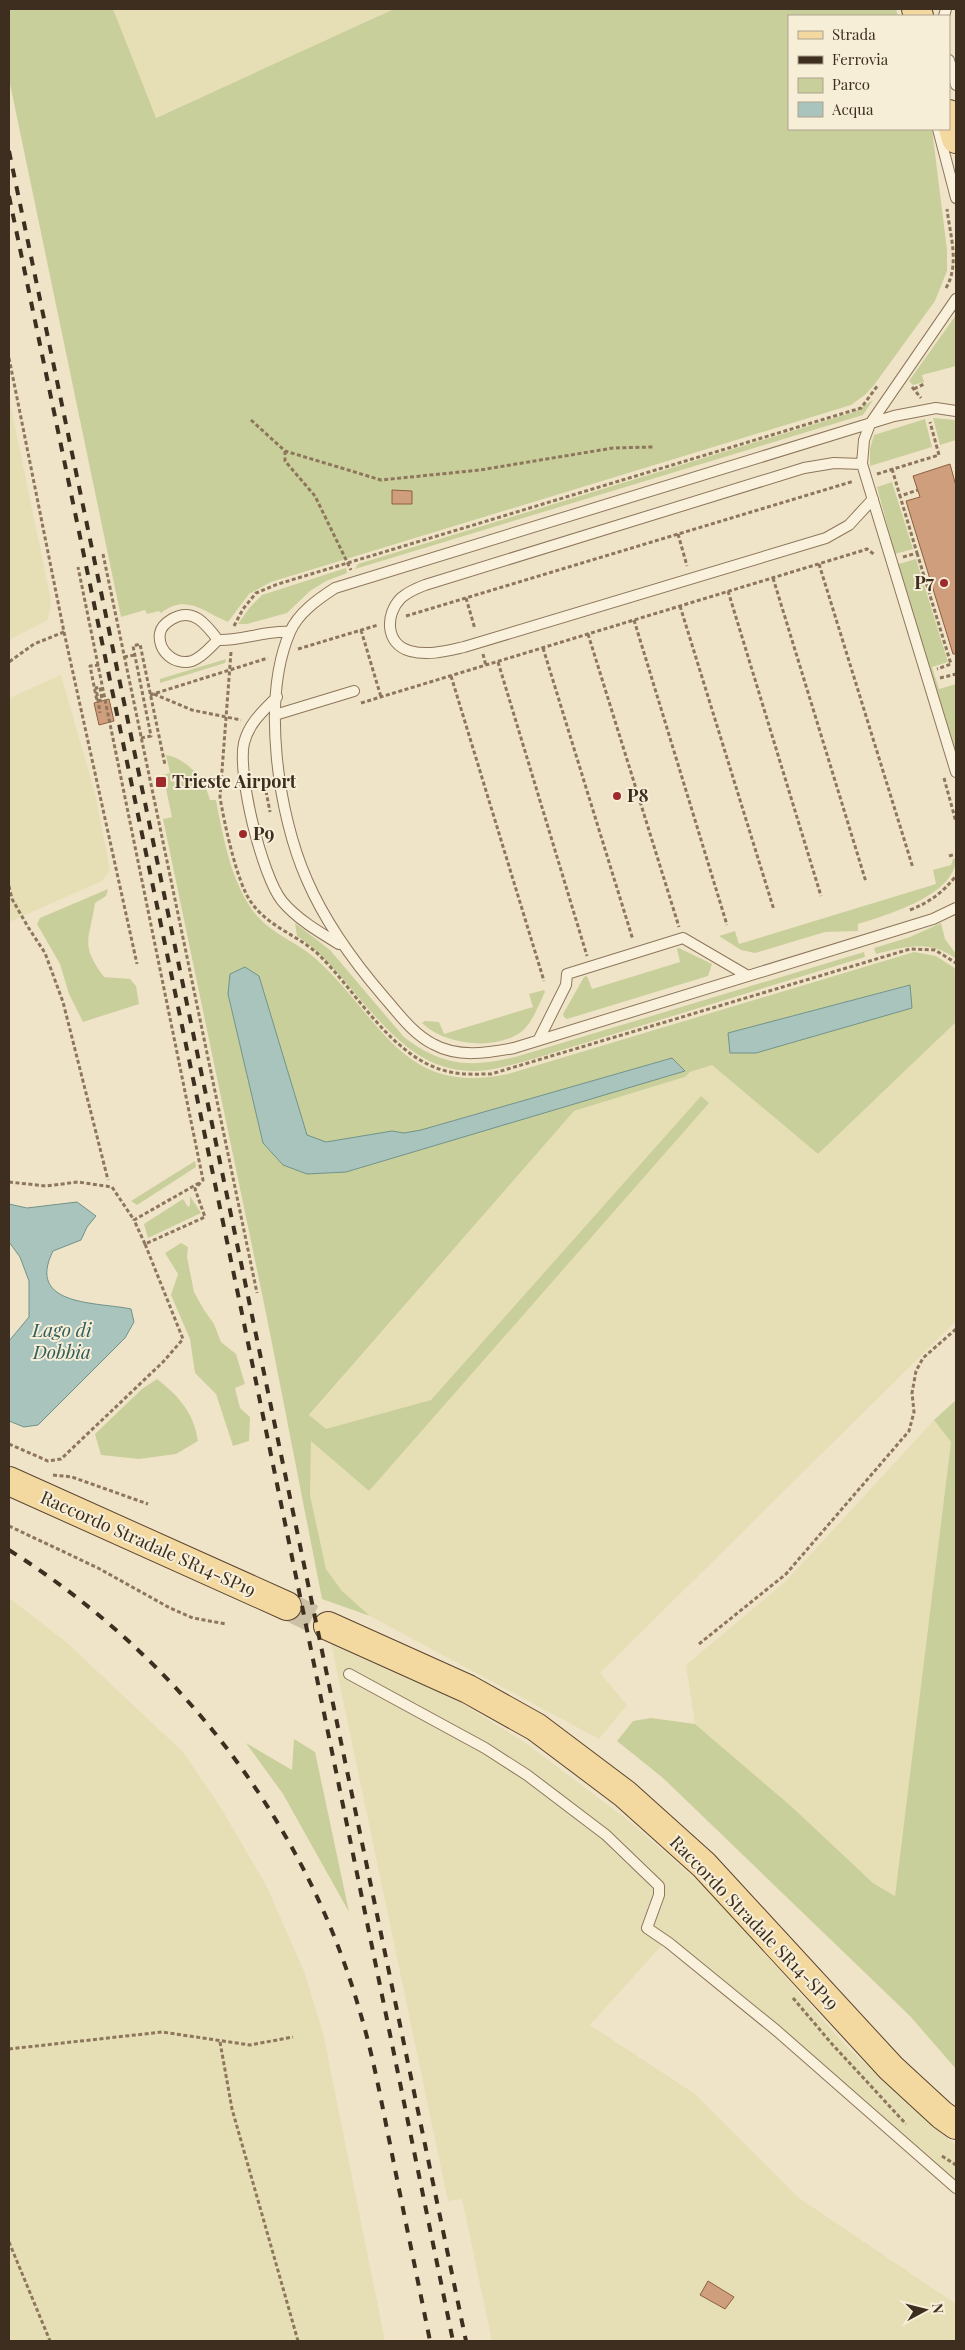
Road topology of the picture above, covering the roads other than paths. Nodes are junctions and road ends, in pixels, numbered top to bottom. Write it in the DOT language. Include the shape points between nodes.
graph roads {
  1 [pos="950,63"];
  2 [pos="956,84"];
  3 [pos="950,118"];
  4 [pos="938,130"];
  5 [pos="956,139"];
  6 [pos="956,198"];
  7 [pos="956,299"];
  8 [pos="956,411"];
  9 [pos="870,424"];
  10 [pos="862,464"];
  11 [pos="873,499"];
  12 [pos="290,632"];
  13 [pos="218,640"];
  14 [pos="354,691"];
  15 [pos="277,697"];
  16 [pos="275,715"];
  17 [pos="956,772"];
  18 [pos="956,908"];
  19 [pos="344,948"];
  20 [pos="748,976"];
  21 [pos="539,1039"];
  22 [pos="9,1481"];
  23 [pos="287,1606"];
  24 [pos="328,1626"];
  25 [pos="349,1674"];
  26 [pos="956,2125"];
  27 [pos="956,2188"];
  1 -- 2 [label="lane"];
  3 -- 5 [label="main road"];
  4 -- 6 [label="lane"];
  7 -- 9 [label="lane"];
  8 -- 9 [label="lane" via="926,409"];
  9 -- 10 [label="lane" via="864,440"];
  9 -- 12 [label="lane" via="349,582 320,597"];
  10 -- 11 [label="lane"];
  10 -- 11 [label="lane" via="834,463 804,468 425,585 402,597 392,613 389,628 395,641 410,651 439,653 464,647 826,538 849,525"];
  11 -- 17 [label="lane"];
  12 -- 13 [label="lane"];
  12 -- 15 [label="lane"];
  13 -- 13 [label="lane" via="202,620 192,615 171,619 160,633 164,651 170,658 181,662 202,656"];
  14 -- 16 [label="lane"];
  15 -- 16 [label="lane"];
  15 -- 19 [label="lane" via="251,725 244,744 243,762 253,825 281,900 305,922"];
  16 -- 19 [label="lane" via="280,786 291,837 314,896"];
  18 -- 20 [label="lane" via="933,919"];
  19 -- 21 [label="lane" via="406,1022 433,1044 452,1051 483,1053 514,1048"];
  20 -- 21 [label="lane"];
  20 -- 21 [label="lane" via="683,938 567,974 566,986"];
  22 -- 23 [label="main road, Raccordo Stradale SR14-SP19"];
  24 -- 26 [label="main road, Raccordo Stradale SR14-SP19" via="468,1689 536,1728 625,1794 704,1865 891,2068"];
  25 -- 27 [label="lane" via="485,1748 527,1775 606,1835 659,1886 647,1928 777,2031"];
}
